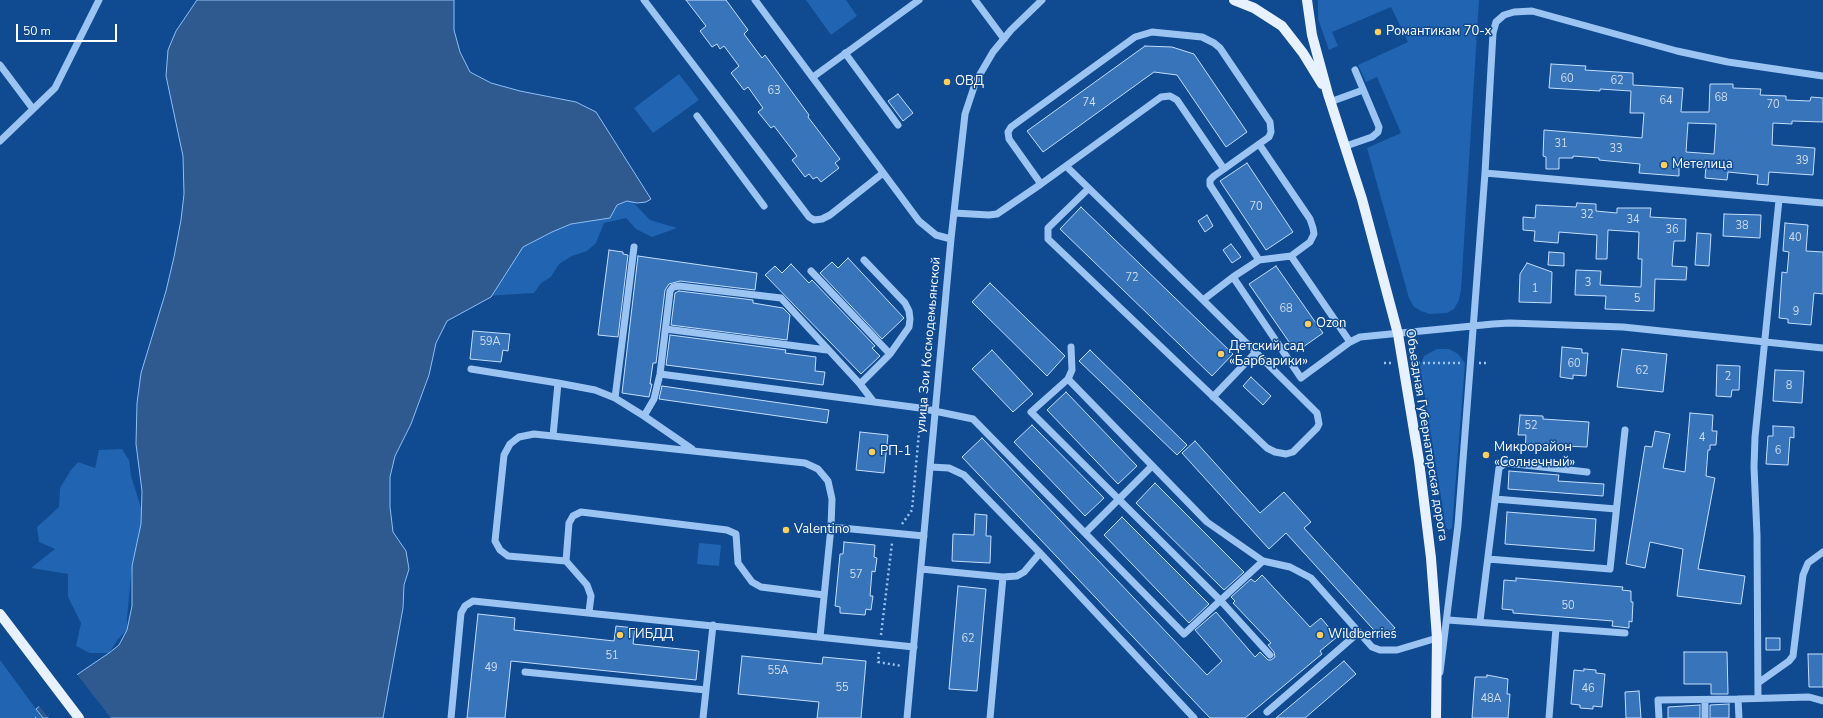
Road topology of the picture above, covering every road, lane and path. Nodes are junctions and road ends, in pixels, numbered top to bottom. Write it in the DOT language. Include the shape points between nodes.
graph roads {
  1 [pos="99,0"];
  2 [pos="644,0"];
  3 [pos="755,0"];
  4 [pos="919,0"];
  5 [pos="975,0"];
  6 [pos="1042,0"];
  7 [pos="1234,0"];
  8 [pos="1307,0"];
  9 [pos="1004,39"];
  10 [pos="845,53"];
  11 [pos="0,65"];
  12 [pos="1355,70"];
  13 [pos="1823,76"];
  14 [pos="813,77"];
  15 [pos="1363,90"];
  16 [pos="1329,98"];
  17 [pos="33,109"];
  18 [pos="697,116"];
  19 [pos="898,125"];
  20 [pos="0,141"];
  21 [pos="1259,144"];
  22 [pos="1346,146"];
  23 [pos="1066,166"];
  24 [pos="1224,169"];
  25 [pos="883,173"];
  26 [pos="1484,173"];
  27 [pos="1041,184"];
  28 [pos="1088,189"];
  29 [pos="1779,200"];
  30 [pos="1823,203"];
  31 [pos="764,206"];
  32 [pos="954,213"];
  33 [pos="951,239"];
  34 [pos="634,247"];
  35 [pos="1291,256"];
  36 [pos="864,260"];
  37 [pos="1259,260"];
  38 [pos="811,271"];
  39 [pos="1234,277"];
  40 [pos="1203,300"];
  41 [pos="1473,326"];
  42 [pos="666,329"];
  43 [pos="1398,334"];
  44 [pos="1350,342"];
  45 [pos="1763,342"];
  46 [pos="1071,347"];
  47 [pos="1823,348"];
  48 [pos="827,350"];
  49 [pos="1256,352"];
  50 [pos="890,354"];
  51 [pos="1403,363"];
  52 [pos="1471,363"];
  53 [pos="1489,363"];
  54 [pos="1384,364"];
  55 [pos="471,369"];
  56 [pos="660,374"];
  57 [pos="1300,378"];
  58 [pos="1068,379"];
  59 [pos="558,383"];
  60 [pos="860,384"];
  61 [pos="1290,386"];
  62 [pos="1214,396"];
  63 [pos="615,398"];
  64 [pos="873,401"];
  65 [pos="935,410"];
  66 [pos="644,416"];
  67 [pos="1625,430"];
  68 [pos="553,436"];
  69 [pos="693,450"];
  70 [pos="1152,466"];
  71 [pos="930,467"];
  72 [pos="1587,472"];
  73 [pos="1495,499"];
  74 [pos="1118,500"];
  75 [pos="1616,509"];
  76 [pos="830,527"];
  77 [pos="1085,533"];
  78 [pos="924,536"];
  79 [pos="1823,552"];
  80 [pos="1040,553"];
  81 [pos="1488,559"];
  82 [pos="1263,561"];
  83 [pos="566,562"];
  84 [pos="921,569"];
  85 [pos="1003,577"];
  86 [pos="824,595"];
  87 [pos="1221,601"];
  88 [pos="589,612"];
  89 [pos="0,614"];
  90 [pos="1448,620"];
  91 [pos="1480,621"];
  92 [pos="713,625"];
  93 [pos="1556,628"];
  94 [pos="1359,632"];
  95 [pos="1625,633"];
  96 [pos="820,637"];
  97 [pos="1437,638"];
  98 [pos="914,647"];
  99 [pos="1270,655"];
  100 [pos="878,662"];
  101 [pos="526,672"];
  102 [pos="901,672"];
  103 [pos="1758,683"];
  104 [pos="706,690"];
  105 [pos="1758,698"];
  106 [pos="1738,699"];
  107 [pos="1437,700"];
  108 [pos="1705,700"];
  109 [pos="1823,701"];
  110 [pos="1184,709"];
  111 [pos="1267,712"];
  112 [pos="79,718"];
  113 [pos="451,718"];
  114 [pos="703,718"];
  115 [pos="907,718"];
  116 [pos="990,718"];
  117 [pos="1184,718"];
  118 [pos="1194,718"];
  119 [pos="1436,718"];
  120 [pos="1549,718"];
  121 [pos="1659,718"];
  122 [pos="1705,718"];
  123 [pos="1738,718"];
  1 -- 17 [label="street" via="55,88"];
  2 -- 25 [label="street" via="809,217 814,220 830,215"];
  3 -- 14 [label="street"];
  4 -- 10 [label="street"];
  5 -- 9 [label="street"];
  6 -- 9 [label="street, улица Зои Космодемьянской"];
  7 -- 16 [label="main road" via="1265,14 1282,26 1304,53"];
  8 -- 16 [label="main road" via="1311,29"];
  9 -- 32 [label="street, улица Зои Космодемьянской" via="983,67 970,97 963,127"];
  10 -- 14 [label="street"];
  10 -- 19 [label="street"];
  11 -- 17 [label="street"];
  12 -- 15 [label="street"];
  13 -- 26 [label="street" via="1699,56 1532,11 1514,12 1504,15 1496,22 1493,33"];
  14 -- 25 [label="street"];
  15 -- 16 [label="street"];
  15 -- 22 [label="street" via="1379,126 1378,132 1372,137"];
  16 -- 22 [label="main road, Объездная Губернаторская дорога"];
  17 -- 20 [label="street"];
  18 -- 31 [label="street"];
  21 -- 24 [label="street"];
  21 -- 27 [label="street" via="1272,132 1270,122 1220,48 1202,37 1144,33 1135,36 1011,127 1008,132 1009,139"];
  21 -- 35 [label="street" via="1310,219 1313,228 1314,234 1310,242"];
  22 -- 43 [label="main road, Объездная Губернаторская дорога"];
  23 -- 24 [label="street" via="1161,98 1170,96 1177,100"];
  23 -- 27 [label="street"];
  23 -- 28 [label="street"];
  24 -- 37 [label="street" via="1210,180 1210,185"];
  25 -- 33 [label="street" via="919,221 936,235"];
  26 -- 29 [label="street"];
  26 -- 41 [label="street"];
  27 -- 32 [label="street" via="997,214"];
  28 -- 40 [label="street"];
  28 -- 62 [label="street" via="1048,228 1048,239"];
  29 -- 30 [label="street"];
  29 -- 45 [label="street"];
  32 -- 33 [label="street, улица Зои Космодемьянской"];
  33 -- 65 [label="street, улица Зои Космодемьянской"];
  34 -- 63 [label="street"];
  35 -- 37 [label="street"];
  35 -- 44 [label="street"];
  36 -- 50 [label="street" via="905,303 909,311 908,326"];
  37 -- 39 [label="street"];
  38 -- 50 [label="street"];
  39 -- 40 [label="street"];
  39 -- 57 [label="street"];
  40 -- 49 [label="street"];
  41 -- 43 [label="street"];
  41 -- 45 [label="street" via="1510,323 1608,326"];
  41 -- 52 [label="street"];
  42 -- 48 [label="street"];
  42 -- 48 [label="street" via="670,291 673,287 781,298"];
  42 -- 56 [label="street"];
  43 -- 44 [label="street" via="1372,335"];
  43 -- 51 [label="main road, Объездная Губернаторская дорога"];
  44 -- 57 [label="street"];
  45 -- 47 [label="street"];
  45 -- 103 [label="street" via="1754,467"];
  46 -- 58 [label="street" via="1072,370"];
  48 -- 60 [label="street"];
  49 -- 61 [label="street"];
  49 -- 62 [label="street"];
  50 -- 60 [label="street"];
  51 -- 52 [label="path"];
  51 -- 54 [label="path"];
  51 -- 97 [label="main road, Объездная Губернаторская дорога" via="1426,508"];
  52 -- 53 [label="path"];
  52 -- 90 [label="street"];
  55 -- 59 [label="street"];
  56 -- 64 [label="street"];
  56 -- 66 [label="street" via="654,399"];
  57 -- 61 [label="street"];
  58 -- 70 [label="street"];
  58 -- 74 [label="street" via="1031,412"];
  59 -- 63 [label="street" via="595,390"];
  59 -- 68 [label="street"];
  60 -- 64 [label="street"];
  61 -- 62 [label="street" via="1317,413 1319,424 1299,448 1286,454 1267,448"];
  63 -- 66 [label="street"];
  64 -- 65 [label="street"];
  65 -- 71 [label="street, улица Зои Космодемьянской"];
  65 -- 77 [label="street" via="973,419"];
  66 -- 69 [label="street"];
  67 -- 75 [label="street"];
  68 -- 69 [label="street"];
  68 -- 83 [label="street" via="534,434 519,437 510,444 504,455 495,541 500,550 508,556"];
  69 -- 76 [label="street" via="805,463 818,469 828,481 831,491"];
  70 -- 74 [label="street"];
  70 -- 82 [label="street" via="1207,522"];
  71 -- 78 [label="street, улица Зои Космодемьянской"];
  71 -- 80 [label="street" via="949,468 964,475"];
  72 -- 73 [label="street" via="1506,463 1499,468"];
  73 -- 75 [label="street"];
  73 -- 81 [label="street"];
  74 -- 77 [label="street"];
  74 -- 87 [label="street"];
  75 -- 81 [label="street" via="1610,569"];
  76 -- 78 [label="street"];
  76 -- 86 [label="street"];
  77 -- 87 [label="street" via="1184,634"];
  78 -- 84 [label="street, улица Зои Космодемьянской"];
  79 -- 103 [label="street" via="1808,563 1803,574 1793,656"];
  80 -- 85 [label="street" via="1024,572 1012,578"];
  80 -- 110 [label="street"];
  81 -- 91 [label="street"];
  82 -- 87 [label="street"];
  82 -- 94 [label="street" via="1290,567 1311,578"];
  83 -- 86 [label="street" via="569,523 573,516 581,512 727,530 736,534 738,563 752,582 761,587"];
  83 -- 88 [label="street" via="587,585 591,596"];
  84 -- 85 [label="street"];
  84 -- 98 [label="street, улица Зои Космодемьянской"];
  85 -- 116 [label="street"];
  86 -- 96 [label="street"];
  87 -- 99 [label="street"];
  88 -- 92 [label="street"];
  88 -- 113 [label="street" via="482,601 473,601 465,606 461,613"];
  89 -- 112 [label="main road"];
  90 -- 91 [label="street"];
  90 -- 107 [label="street"];
  91 -- 93 [label="street"];
  92 -- 96 [label="street"];
  92 -- 104 [label="street"];
  93 -- 95 [label="street"];
  93 -- 120 [label="street"];
  94 -- 97 [label="street" via="1372,647 1380,650 1407,648"];
  94 -- 111 [label="street"];
  96 -- 98 [label="street"];
  97 -- 107 [label="main road, Объездная Губернаторская дорога"];
  98 -- 115 [label="street, улица Зои Космодемьянской"];
  100 -- 102 [label="path" via="902,664"];
  101 -- 104 [label="street"];
  103 -- 105 [label="street"];
  104 -- 114 [label="street"];
  105 -- 106 [label="street"];
  105 -- 109 [label="street" via="1809,697"];
  106 -- 108 [label="street"];
  106 -- 123 [label="street"];
  107 -- 119 [label="main road, Объездная Губернаторская дорога"];
  108 -- 121 [label="street" via="1658,700"];
  108 -- 122 [label="street"];
  110 -- 117 [label="street"];
  110 -- 118 [label="street"];
}
